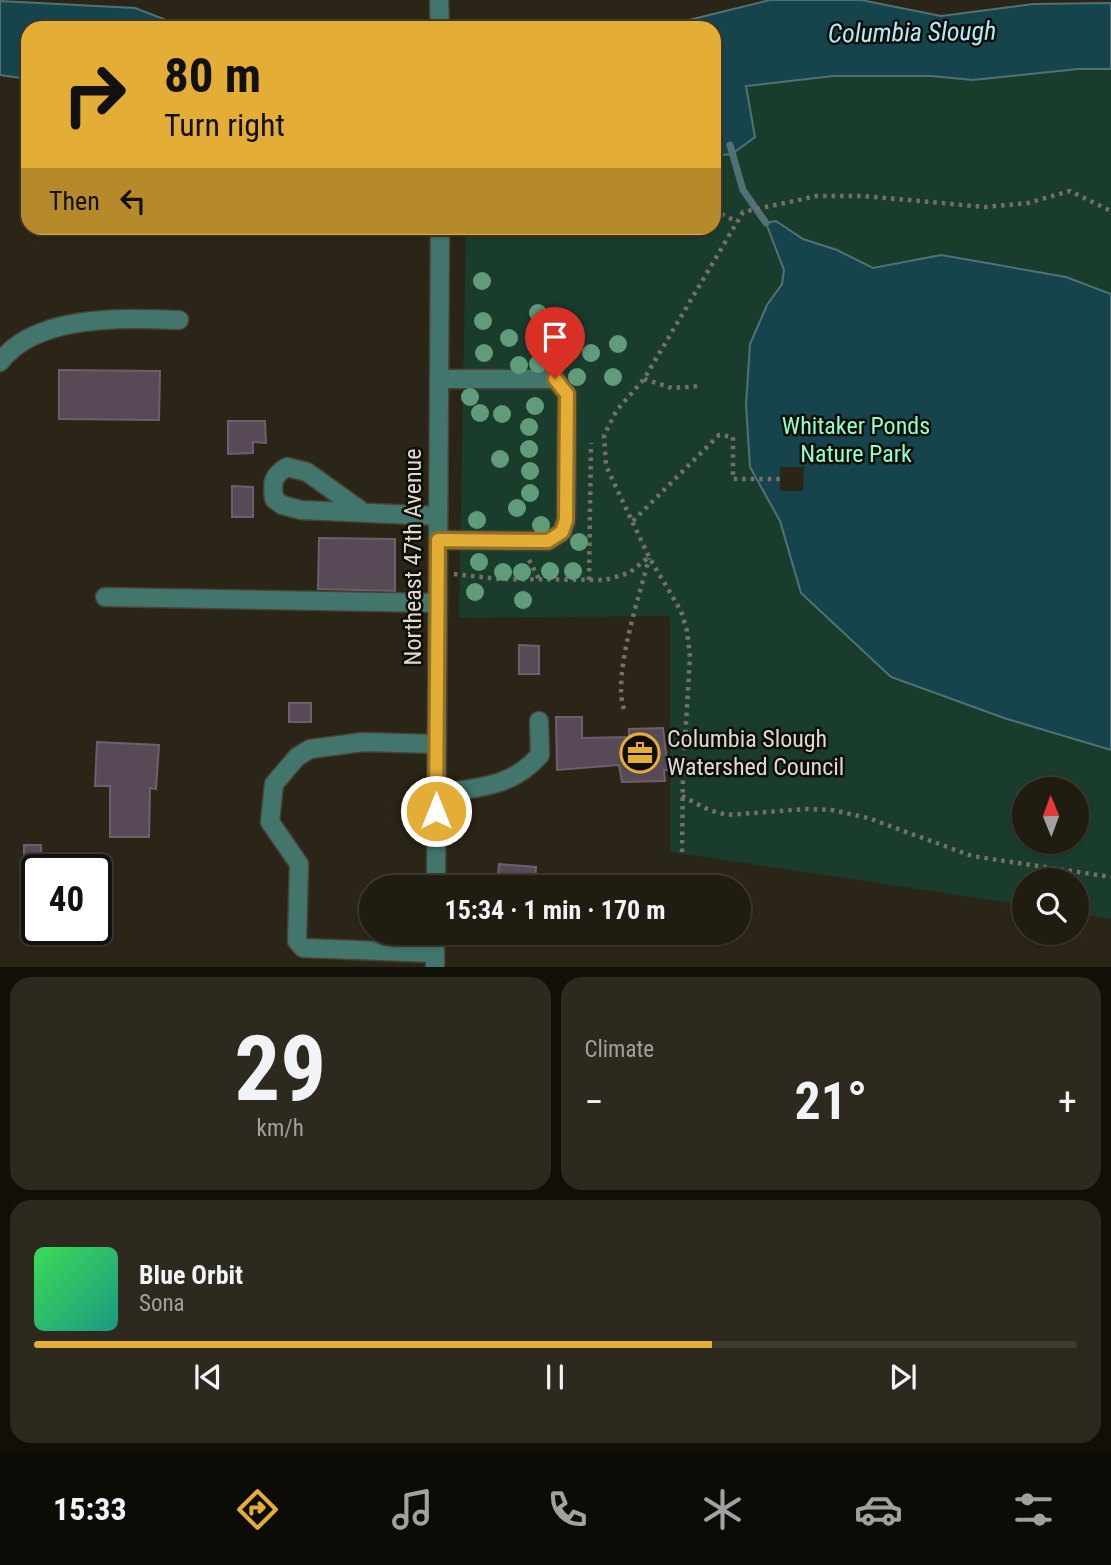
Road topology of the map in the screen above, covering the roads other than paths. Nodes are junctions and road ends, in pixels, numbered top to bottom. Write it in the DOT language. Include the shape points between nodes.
graph roads {
  1 [pos="439,0"];
  2 [pos="440,21"];
  3 [pos="440,235"];
  4 [pos="178,320"];
  5 [pos="5,356"];
  6 [pos="439,379"];
  7 [pos="363,512"];
  8 [pos="438,516"];
  9 [pos="438,540"];
  10 [pos="105,597"];
  11 [pos="438,603"];
  12 [pos="539,721"];
  13 [pos="437,744"];
  14 [pos="437,794"];
  15 [pos="436,875"];
  16 [pos="435,960"];
  1 -- 2 [label="street"];
  3 -- 6 [label="street, Northeast 47th Avenue"];
  4 -- 5 [label="street" via="123,318 70,325 38,333"];
  6 -- 8 [label="street, Northeast 47th Avenue"];
  6 -- 9 [label="street" via="555,379 567,394 567,455 562,532 548,541"];
  7 -- 8 [label="street"];
  8 -- 9 [label="street, Northeast 47th Avenue"];
  9 -- 11 [label="street, Northeast 47th Avenue"];
  10 -- 11 [label="street"];
  11 -- 13 [label="street, Northeast 47th Avenue"];
  12 -- 14 [label="street" via="540,755 528,769 507,782"];
  13 -- 14 [label="street, Northeast 47th Avenue"];
  13 -- 16 [label="street" via="363,742 310,749 297,757 274,785 270,822 299,864 298,941 303,948 398,953"];
  14 -- 15 [label="street, Northeast 47th Avenue"];
}
